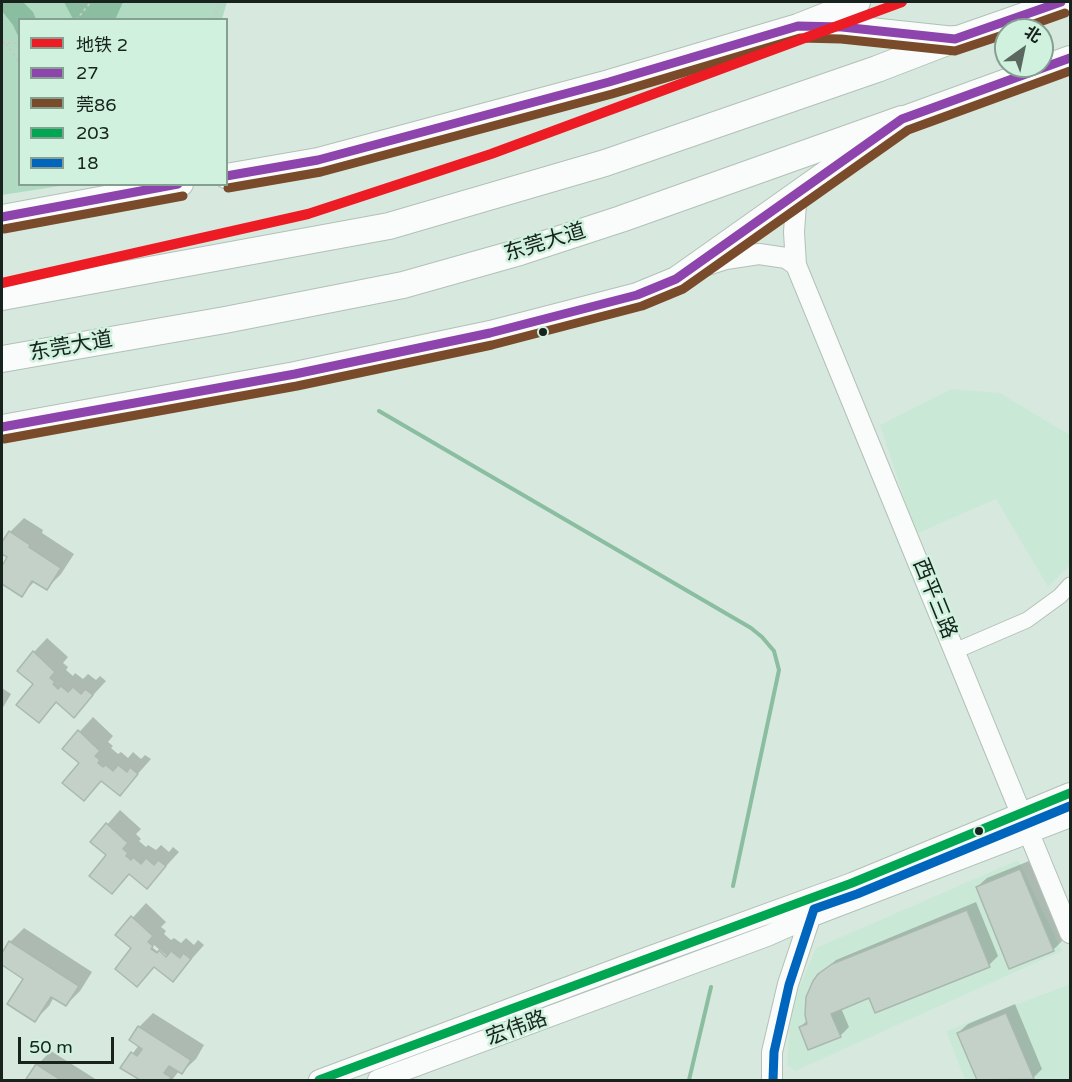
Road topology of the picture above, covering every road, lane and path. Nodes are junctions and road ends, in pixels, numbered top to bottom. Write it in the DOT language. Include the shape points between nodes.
graph roads {
  1 [pos="91,2"];
  2 [pos="206,2"];
  3 [pos="858,2"];
  4 [pos="1061,2"];
  5 [pos="219,3"];
  6 [pos="1025,9"];
  7 [pos="78,18"];
  8 [pos="215,18"];
  9 [pos="798,26"];
  10 [pos="955,39"];
  11 [pos="2,41"];
  12 [pos="18,43"];
  13 [pos="1071,58"];
  14 [pos="18,61"];
  15 [pos="1054,64"];
  16 [pos="1071,70"];
  17 [pos="1054,72"];
  18 [pos="1015,78"];
  19 [pos="902,119"];
  20 [pos="228,176"];
  21 [pos="170,186"];
  22 [pos="801,191"];
  23 [pos="2,217"];
  24 [pos="796,265"];
  25 [pos="687,272"];
  26 [pos="2,297"];
  27 [pos="2,359"];
  28 [pos="2,427"];
  29 [pos="1071,585"];
  30 [pos="956,651"];
  31 [pos="1071,793"];
  32 [pos="1022,813"];
  33 [pos="1071,817"];
  34 [pos="1029,832"];
  35 [pos="808,909"];
  36 [pos="1071,933"];
  37 [pos="320,1080"];
  38 [pos="378,1080"];
  39 [pos="761,1080"];
  40 [pos="772,1080"];
  1 -- 7 [label="path"];
  2 -- 5 [label="path"];
  3 -- 9 [label="main road"];
  4 -- 6 [label="main road"];
  5 -- 8 [label="path"];
  6 -- 10 [label="main road"];
  9 -- 10 [label="main road"];
  9 -- 20 [label="main road" via="609,82 318,160"];
  10 -- 26 [label="highway" via="605,163 389,226"];
  11 -- 12 [label="path, bridge"];
  11 -- 14 [label="path"];
  13 -- 15 [label="main road, 东莞大道"];
  16 -- 17 [label="main road"];
  18 -- 19 [label="main road, 东莞大道"];
  19 -- 22 [label="main road"];
  19 -- 27 [label="highway, 东莞大道" via="621,219 403,285"];
  21 -- 23 [label="main road"];
  22 -- 24 [label="street, 西平三路" via="794,232"];
  22 -- 25 [label="main road"];
  24 -- 25 [label="street" via="786,258 759,254 726,259"];
  24 -- 30 [label="street, 西平三路"];
  25 -- 28 [label="main road" via="637,295 490,333 295,374"];
  29 -- 30 [label="street" via="1027,620"];
  30 -- 32 [label="street, 西平三路"];
  31 -- 32 [label="street"];
  32 -- 34 [label="street, 西平三路"];
  32 -- 35 [label="street"];
  33 -- 34 [label="street"];
  34 -- 35 [label="street"];
  34 -- 36 [label="street, 西平三路"];
  35 -- 37 [label="street, 宏伟路" via="759,916"];
  35 -- 38 [label="street, 宏伟路" via="767,936"];
  35 -- 39 [label="street" via="777,982 762,1050"];
  35 -- 40 [label="street" via="772,1052"];
}
